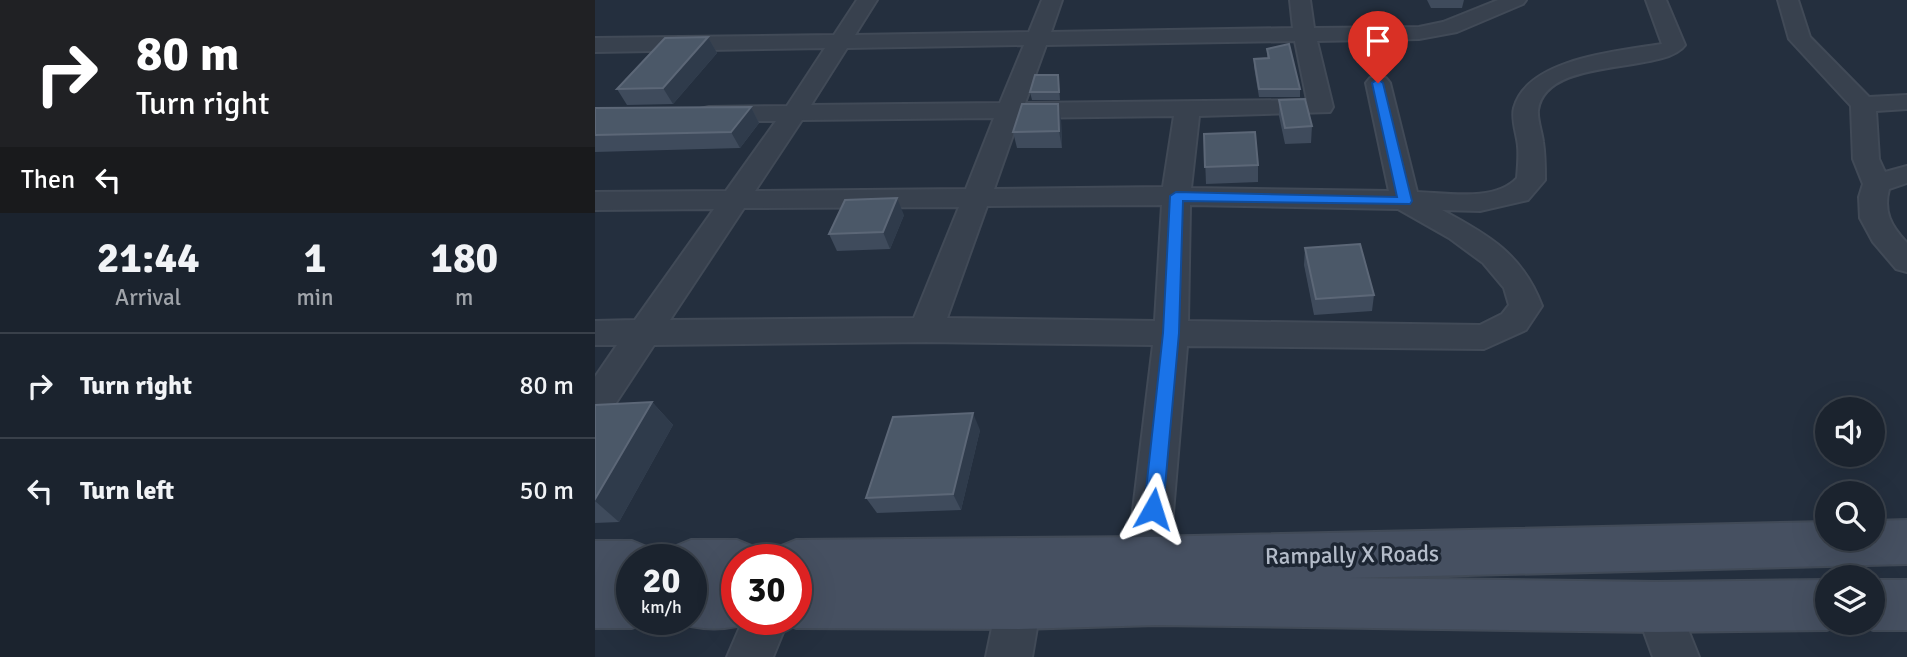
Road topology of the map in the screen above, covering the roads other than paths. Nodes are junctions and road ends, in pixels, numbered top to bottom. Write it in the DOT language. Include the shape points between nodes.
graph roads {
  1 [pos="867,0"];
  2 [pos="1052,0"];
  3 [pos="1300,0"];
  4 [pos="1516,0"];
  5 [pos="1642,0"];
  6 [pos="1656,0"];
  7 [pos="1788,0"];
  8 [pos="1304,34"];
  9 [pos="1039,37"];
  10 [pos="843,40"];
  11 [pos="595,45"];
  12 [pos="1378,83"];
  13 [pos="1907,102"];
  14 [pos="1863,105"];
  15 [pos="1188,108"];
  16 [pos="1012,110"];
  17 [pos="795,113"];
  18 [pos="688,114"];
  19 [pos="1907,174"];
  20 [pos="1877,184"];
  21 [pos="1176,196"];
  22 [pos="975,199"];
  23 [pos="733,200"];
  24 [pos="595,201"];
  25 [pos="1405,201"];
  26 [pos="1907,262"];
  27 [pos="926,330"];
  28 [pos="595,333"];
  29 [pos="643,333"];
  30 [pos="1171,333"];
  31 [pos="595,405"];
  32 [pos="1907,542"];
  33 [pos="1148,560"];
  34 [pos="812,563"];
  35 [pos="595,564"];
  36 [pos="616,564"];
  37 [pos="595,603"];
  38 [pos="616,603"];
  39 [pos="812,603"];
  40 [pos="1019,604"];
  41 [pos="1815,605"];
  42 [pos="1885,605"];
  43 [pos="1907,605"];
  44 [pos="1657,607"];
  45 [pos="760,635"];
  46 [pos="750,657"];
  47 [pos="1009,657"];
  48 [pos="1676,657"];
  1 -- 10 [label="street"];
  2 -- 9 [label="street"];
  3 -- 8 [label="street"];
  4 -- 8 [label="street" via="1449,27 1419,33"];
  5 -- 6 [label="street"];
  6 -- 25 [label="street" via="1674,41 1669,50 1558,75 1532,92 1526,108 1531,180 1518,194 1480,202"];
  7 -- 14 [label="street" via="1800,39"];
  8 -- 9 [label="street"];
  8 -- 15 [label="street" via="1321,107"];
  9 -- 10 [label="street"];
  9 -- 16 [label="street"];
  10 -- 11 [label="street"];
  10 -- 17 [label="street"];
  12 -- 25 [label="street"];
  13 -- 14 [label="street"];
  14 -- 20 [label="street" via="1866,159"];
  15 -- 16 [label="street"];
  15 -- 21 [label="street"];
  16 -- 17 [label="street"];
  16 -- 22 [label="street"];
  17 -- 18 [label="street"];
  17 -- 23 [label="street"];
  19 -- 20 [label="street"];
  20 -- 26 [label="street" via="1870,202 1873,222"];
  21 -- 22 [label="street"];
  21 -- 25 [label="street"];
  21 -- 30 [label="street"];
  22 -- 23 [label="street"];
  22 -- 27 [label="street"];
  23 -- 24 [label="street"];
  23 -- 29 [label="street"];
  25 -- 30 [label="street" via="1496,257 1522,287 1526,306 1514,322 1484,337"];
  27 -- 29 [label="street"];
  27 -- 30 [label="street"];
  28 -- 29 [label="street"];
  29 -- 31 [label="street"];
  30 -- 33 [label="street"];
  32 -- 33 [label="main road, Rampally X Roads"];
  33 -- 34 [label="main road, Rampally X Roads"];
  35 -- 36 [label="main road"];
  37 -- 38 [label="main road"];
  39 -- 40 [label="main road"];
  40 -- 44 [label="main road" via="1157,600"];
  40 -- 47 [label="street"];
  41 -- 44 [label="main road"];
  42 -- 43 [label="main road"];
  44 -- 48 [label="street"];
  45 -- 46 [label="street"];
}
